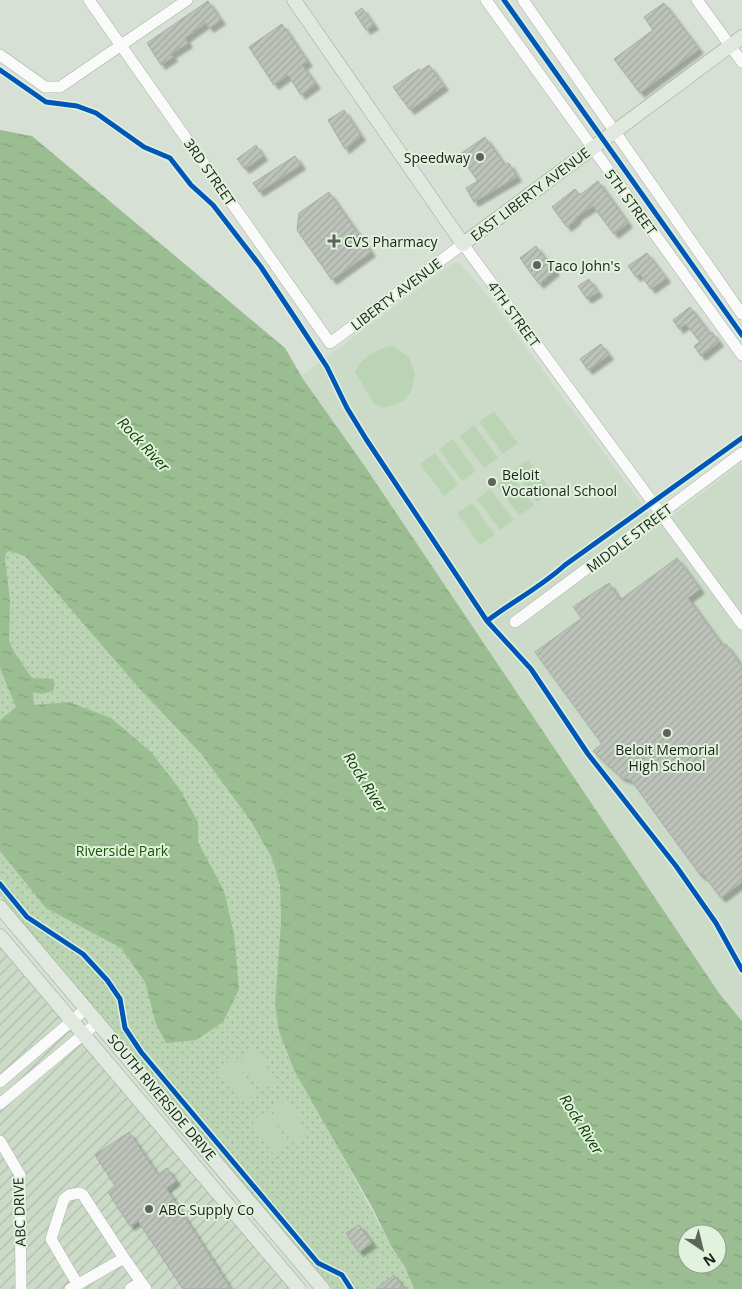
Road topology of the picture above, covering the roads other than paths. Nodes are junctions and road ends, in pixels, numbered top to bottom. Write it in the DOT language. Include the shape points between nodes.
graph roads {
  1 [pos="89,0"];
  2 [pos="187,0"];
  3 [pos="294,0"];
  4 [pos="486,0"];
  5 [pos="522,0"];
  6 [pos="697,0"];
  7 [pos="742,37"];
  8 [pos="121,45"];
  9 [pos="730,46"];
  10 [pos="0,56"];
  11 [pos="742,62"];
  12 [pos="614,132"];
  13 [pos="592,148"];
  14 [pos="463,244"];
  15 [pos="742,314"];
  16 [pos="330,343"];
  17 [pos="742,355"];
  18 [pos="742,453"];
  19 [pos="661,514"];
  20 [pos="515,622"];
  21 [pos="742,624"];
  22 [pos="0,907"];
  23 [pos="0,936"];
  24 [pos="87,1008"];
  25 [pos="73,1020"];
  26 [pos="98,1022"];
  27 [pos="84,1034"];
  28 [pos="0,1082"];
  29 [pos="0,1104"];
  30 [pos="0,1141"];
  31 [pos="124,1258"];
  32 [pos="143,1285"];
  33 [pos="74,1287"];
  34 [pos="21,1289"];
  35 [pos="130,1289"];
  36 [pos="299,1289"];
  37 [pos="323,1289"];
  1 -- 8 [label="street, 3RD STREET"];
  2 -- 8 [label="street"];
  3 -- 14 [label="main road, 4TH STREET"];
  4 -- 13 [label="street, 5TH STREET"];
  5 -- 12 [label="street, 5TH STREET"];
  6 -- 9 [label="street"];
  7 -- 9 [label="main road, EAST LIBERTY AVENUE"];
  8 -- 10 [label="street" via="60,87 45,87"];
  8 -- 16 [label="street, 3RD STREET"];
  9 -- 11 [label="street"];
  9 -- 12 [label="main road, EAST LIBERTY AVENUE"];
  12 -- 13 [label="main road, EAST LIBERTY AVENUE"];
  12 -- 15 [label="street, 5TH STREET"];
  13 -- 14 [label="main road, EAST LIBERTY AVENUE"];
  13 -- 17 [label="street, 5TH STREET"];
  14 -- 16 [label="street, LIBERTY AVENUE"];
  14 -- 19 [label="street, 4TH STREET"];
  18 -- 19 [label="street, MIDDLE STREET"];
  19 -- 20 [label="street, MIDDLE STREET"];
  19 -- 21 [label="street, 4TH STREET"];
  22 -- 24 [label="main road, SOUTH RIVERSIDE DRIVE"];
  23 -- 25 [label="main road, SOUTH RIVERSIDE DRIVE"];
  24 -- 25 [label="street"];
  24 -- 26 [label="main road, SOUTH RIVERSIDE DRIVE"];
  25 -- 27 [label="main road, SOUTH RIVERSIDE DRIVE"];
  25 -- 28 [label="street"];
  26 -- 27 [label="street"];
  26 -- 37 [label="main road, SOUTH RIVERSIDE DRIVE"];
  27 -- 29 [label="street"];
  27 -- 36 [label="main road, SOUTH RIVERSIDE DRIVE"];
  30 -- 34 [label="street, ABC DRIVE" via="20,1175"];
  31 -- 32 [label="street"];
  31 -- 33 [label="street"];
  31 -- 33 [label="street" via="83,1195 69,1195 64,1199 51,1239"];
  32 -- 35 [label="street"];
}
